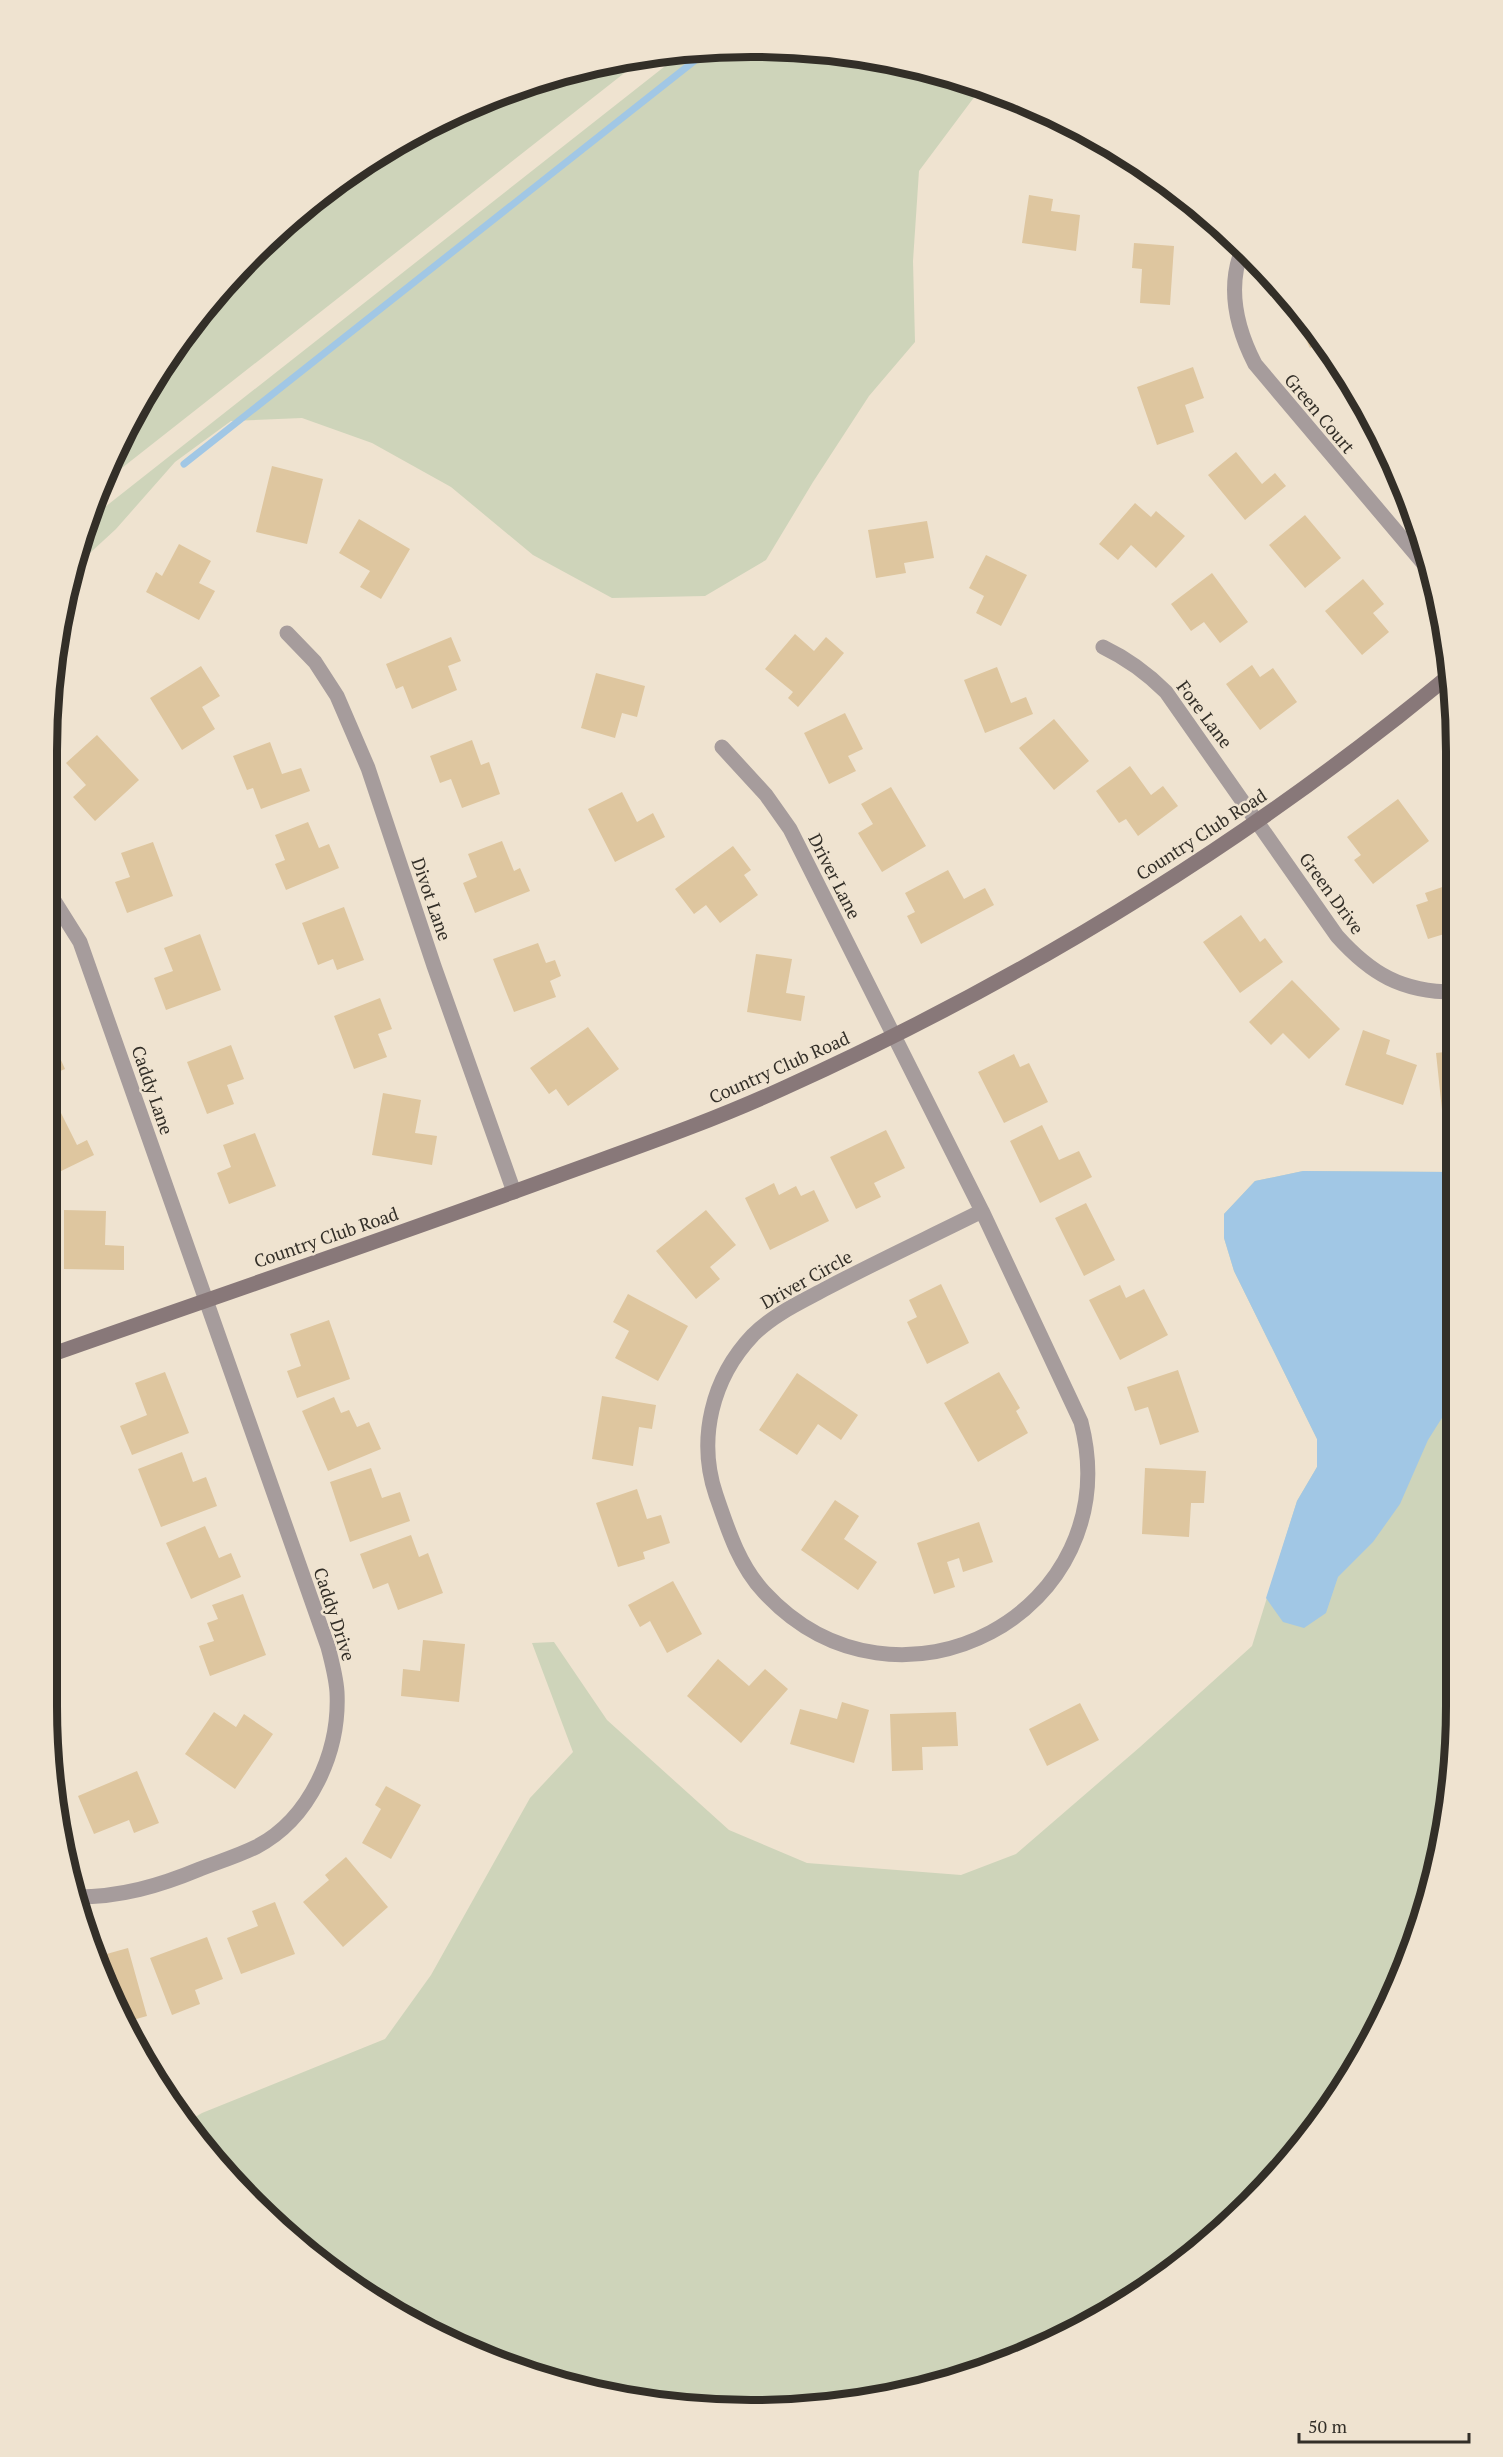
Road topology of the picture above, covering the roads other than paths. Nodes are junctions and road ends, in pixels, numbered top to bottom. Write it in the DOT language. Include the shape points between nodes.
graph roads {
  1 [pos="1240,257"];
  2 [pos="1417,556"];
  3 [pos="287,633"];
  4 [pos="1103,647"];
  5 [pos="1442,681"];
  6 [pos="722,747"];
  7 [pos="1257,822"];
  8 [pos="57,907"];
  9 [pos="1446,992"];
  10 [pos="894,1035"];
  11 [pos="514,1191"];
  12 [pos="982,1211"];
  13 [pos="206,1300"];
  14 [pos="57,1352"];
  15 [pos="84,1897"];
  1 -- 2 [label="street, Green Court" via="1236,311 1246,348 1255,364"];
  3 -- 11 [label="street, Divot Lane" via="315,662 337,696 368,768"];
  4 -- 7 [label="street, Fore Lane" via="1127,658 1166,692"];
  5 -- 7 [label="street, Country Club Road"];
  6 -- 10 [label="street, Driver Lane" via="766,795 790,829"];
  7 -- 9 [label="street, Green Drive" via="1356,957 1392,981 1420,990"];
  7 -- 10 [label="street, Country Club Road" via="1185,871 1041,957"];
  8 -- 13 [label="street, Caddy Lane" via="80,942"];
  10 -- 11 [label="street, Country Club Road" via="782,1089 692,1126"];
  10 -- 12 [label="street, Driver Circle"];
  11 -- 13 [label="street, Country Club Road"];
  12 -- 12 [label="street, Driver Circle" via="1081,1422 1089,1474 1085,1509 1066,1559 1041,1594 1002,1627 972,1642 930,1654 854,1649 805,1627 783,1611 746,1569 733,1545 713,1487 709,1466 713,1405 728,1367 769,1321 849,1276"];
  13 -- 14 [label="street, Country Club Road"];
  13 -- 15 [label="street, Caddy Drive" via="328,1647 337,1692 333,1738 327,1760 306,1800 275,1834 256,1847 143,1890"];
}
